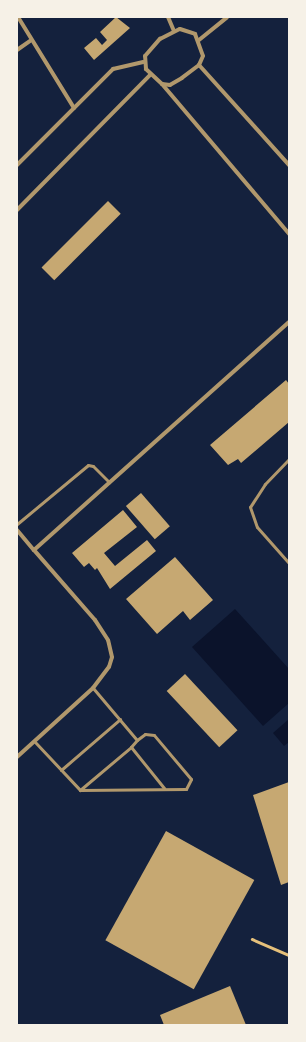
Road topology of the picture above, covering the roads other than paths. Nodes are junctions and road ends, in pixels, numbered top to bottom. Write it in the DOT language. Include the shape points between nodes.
graph roads {
  1 [pos="18,17"];
  2 [pos="168,17"];
  3 [pos="227,17"];
  4 [pos="174,32"];
  5 [pos="199,40"];
  6 [pos="30,41"];
  7 [pos="17,50"];
  8 [pos="143,62"];
  9 [pos="199,65"];
  10 [pos="150,76"];
  11 [pos="162,84"];
  12 [pos="74,108"];
  13 [pos="17,165"];
  14 [pos="289,165"];
  15 [pos="17,210"];
  16 [pos="289,234"];
  17 [pos="289,322"];
  18 [pos="289,460"];
  19 [pos="108,482"];
  20 [pos="17,524"];
  21 [pos="17,530"];
  22 [pos="34,550"];
  23 [pos="289,563"];
  24 [pos="93,688"];
  25 [pos="120,719"];
  26 [pos="137,740"];
  27 [pos="35,742"];
  28 [pos="131,747"];
  29 [pos="17,757"];
  30 [pos="61,770"];
  31 [pos="164,788"];
  32 [pos="80,790"];
  1 -- 6 [label="street"];
  2 -- 4 [label="street"];
  3 -- 5 [label="street"];
  4 -- 5 [label="street" via="188,29"];
  4 -- 8 [label="street" via="149,48"];
  5 -- 9 [label="street" via="203,56"];
  6 -- 7 [label="street"];
  6 -- 12 [label="street"];
  8 -- 10 [label="street"];
  8 -- 12 [label="street" via="114,69"];
  9 -- 11 [label="street" via="176,82"];
  9 -- 14 [label="street"];
  10 -- 11 [label="street"];
  10 -- 15 [label="street"];
  11 -- 16 [label="street"];
  12 -- 13 [label="street"];
  17 -- 19 [label="street"];
  18 -- 23 [label="lane" via="265,484 250,507 257,527"];
  19 -- 20 [label="lane" via="94,466 88,466"];
  19 -- 22 [label="street"];
  21 -- 22 [label="street"];
  22 -- 24 [label="street" via="108,640 112,656 109,668"];
  24 -- 25 [label="lane"];
  24 -- 27 [label="street"];
  25 -- 26 [label="lane"];
  25 -- 30 [label="lane"];
  26 -- 28 [label="lane"];
  26 -- 31 [label="lane" via="145,734 154,735 191,779 185,789"];
  27 -- 29 [label="street"];
  27 -- 30 [label="lane"];
  28 -- 31 [label="lane"];
  28 -- 32 [label="lane"];
  30 -- 32 [label="lane"];
  31 -- 32 [label="lane"];
}
